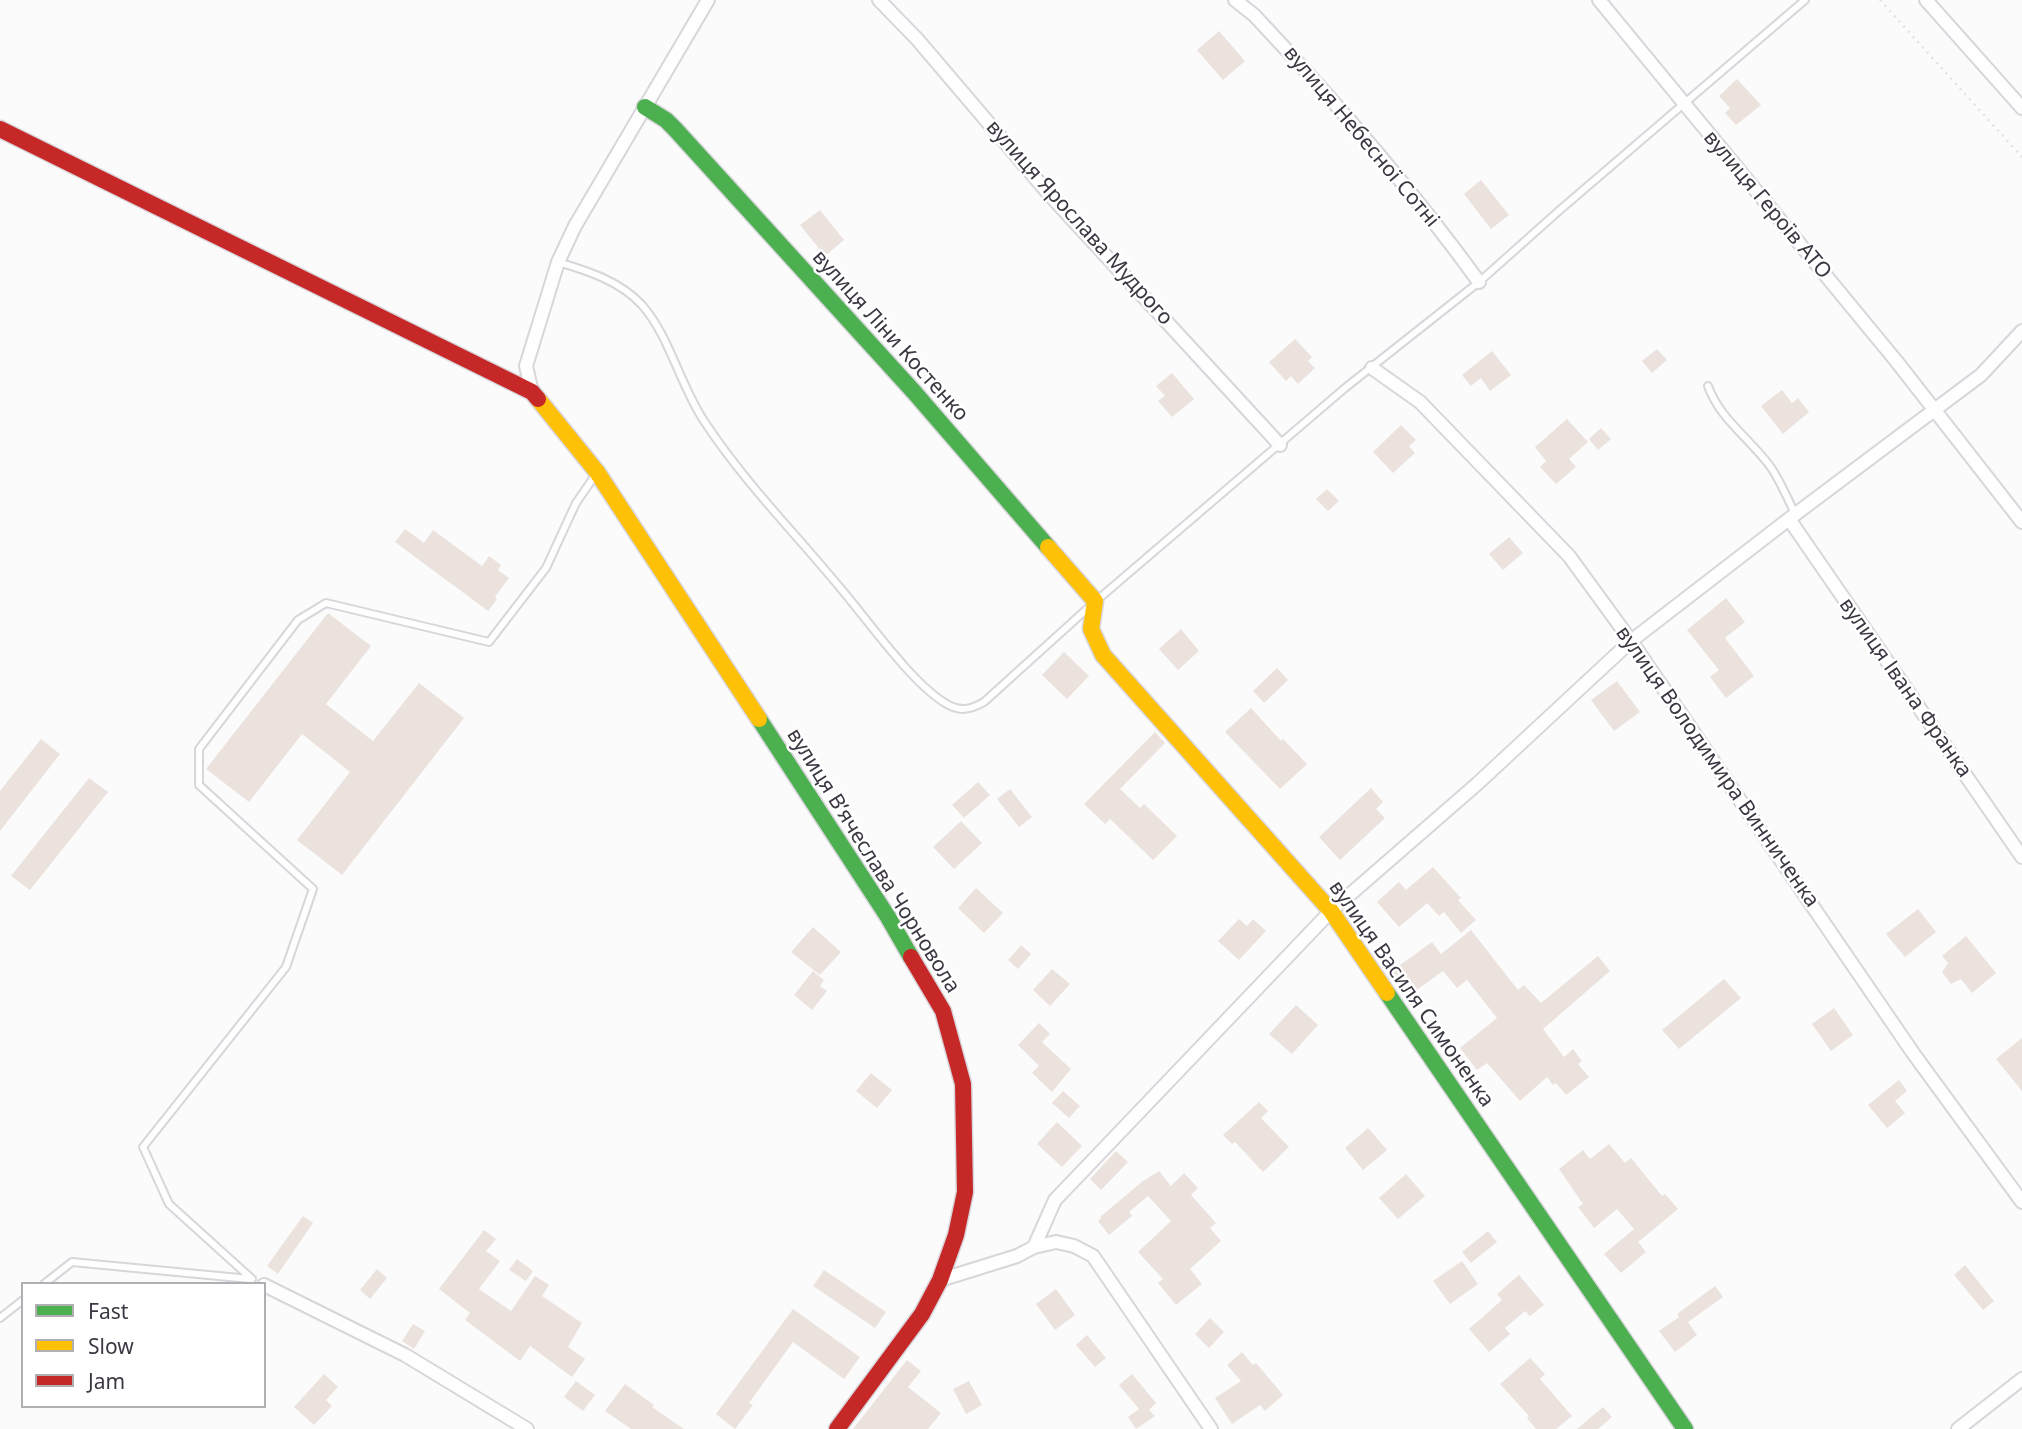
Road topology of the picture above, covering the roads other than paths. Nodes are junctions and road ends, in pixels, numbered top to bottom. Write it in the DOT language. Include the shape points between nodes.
graph roads {
  1 [pos="708,0"];
  2 [pos="879,0"];
  3 [pos="1235,0"];
  4 [pos="1599,0"];
  5 [pos="1805,0"];
  6 [pos="1926,0"];
  7 [pos="1684,105"];
  8 [pos="645,107"];
  9 [pos="2022,108"];
  10 [pos="0,129"];
  11 [pos="558,262"];
  12 [pos="1479,282"];
  13 [pos="2022,331"];
  14 [pos="1372,368"];
  15 [pos="1708,386"];
  16 [pos="532,392"];
  17 [pos="1934,411"];
  18 [pos="1280,445"];
  19 [pos="597,472"];
  20 [pos="1792,516"];
  21 [pos="2022,522"];
  22 [pos="1095,601"];
  23 [pos="1631,641"];
  24 [pos="2022,857"];
  25 [pos="1331,911"];
  26 [pos="2022,1202"];
  27 [pos="1034,1247"];
  28 [pos="940,1280"];
  29 [pos="47,1282"];
  30 [pos="250,1282"];
  31 [pos="258,1282"];
  32 [pos="266,1286"];
  33 [pos="21,1302"];
  34 [pos="0,1318"];
  35 [pos="2022,1379"];
  36 [pos="518,1427"];
  37 [pos="837,1429"];
  38 [pos="1211,1429"];
  39 [pos="1685,1429"];
  40 [pos="1958,1429"];
  1 -- 8 [label="street"];
  2 -- 18 [label="street, вулиця Ярослава Мудрого" via="1049,194"];
  3 -- 12 [label="street, вулиця Небесної Сотні" via="1263,24 1371,145"];
  4 -- 7 [label="street, вулиця Героїв АТО"];
  5 -- 7 [label="lane"];
  6 -- 9 [label="street"];
  7 -- 12 [label="lane"];
  7 -- 17 [label="street, вулиця Героїв АТО"];
  8 -- 11 [label="street"];
  8 -- 22 [label="street, вулиця Ліни Костенко" via="666,120 693,149 914,392"];
  10 -- 16 [label="street"];
  11 -- 16 [label="street" via="526,366"];
  11 -- 22 [label="lane" via="614,283 640,303 661,334 691,399 730,458 909,669 945,703 972,709 984,702"];
  12 -- 14 [label="lane"];
  13 -- 17 [label="street" via="1981,375"];
  14 -- 18 [label="lane"];
  14 -- 23 [label="street, вулиця Володимира Винниченка" via="1420,402 1569,556"];
  15 -- 20 [label="lane" via="1721,413 1772,470"];
  16 -- 19 [label="street, вулиця Вʼячеслава Чорновола"];
  17 -- 20 [label="street"];
  17 -- 21 [label="street, вулиця Героїв АТО"];
  18 -- 22 [label="lane"];
  19 -- 28 [label="street, вулиця Вʼячеслава Чорновола" via="880,905 943,1011 963,1084 965,1192"];
  19 -- 31 [label="lane" via="576,503 545,568 489,642 326,603 298,620 199,749 199,785 313,889 286,967 143,1147 169,1204"];
  20 -- 23 [label="street"];
  20 -- 24 [label="street, вулиця Івана Франка"];
  22 -- 25 [label="street, вулиця Василя Симоненка" via="1091,629 1103,655"];
  23 -- 25 [label="street"];
  23 -- 26 [label="street, вулиця Володимира Винниченка" via="1913,1053"];
  25 -- 27 [label="street" via="1055,1200"];
  25 -- 39 [label="street, вулиця Василя Симоненка"];
  27 -- 28 [label="street"];
  27 -- 38 [label="street" via="1056,1242 1093,1256"];
  28 -- 37 [label="street, вулиця Вʼячеслава Чорновола" via="922,1314"];
  29 -- 30 [label="lane" via="72,1262"];
  32 -- 36 [label="street" via="405,1355"];
  33 -- 34 [label="lane"];
  35 -- 40 [label="street"];
}
